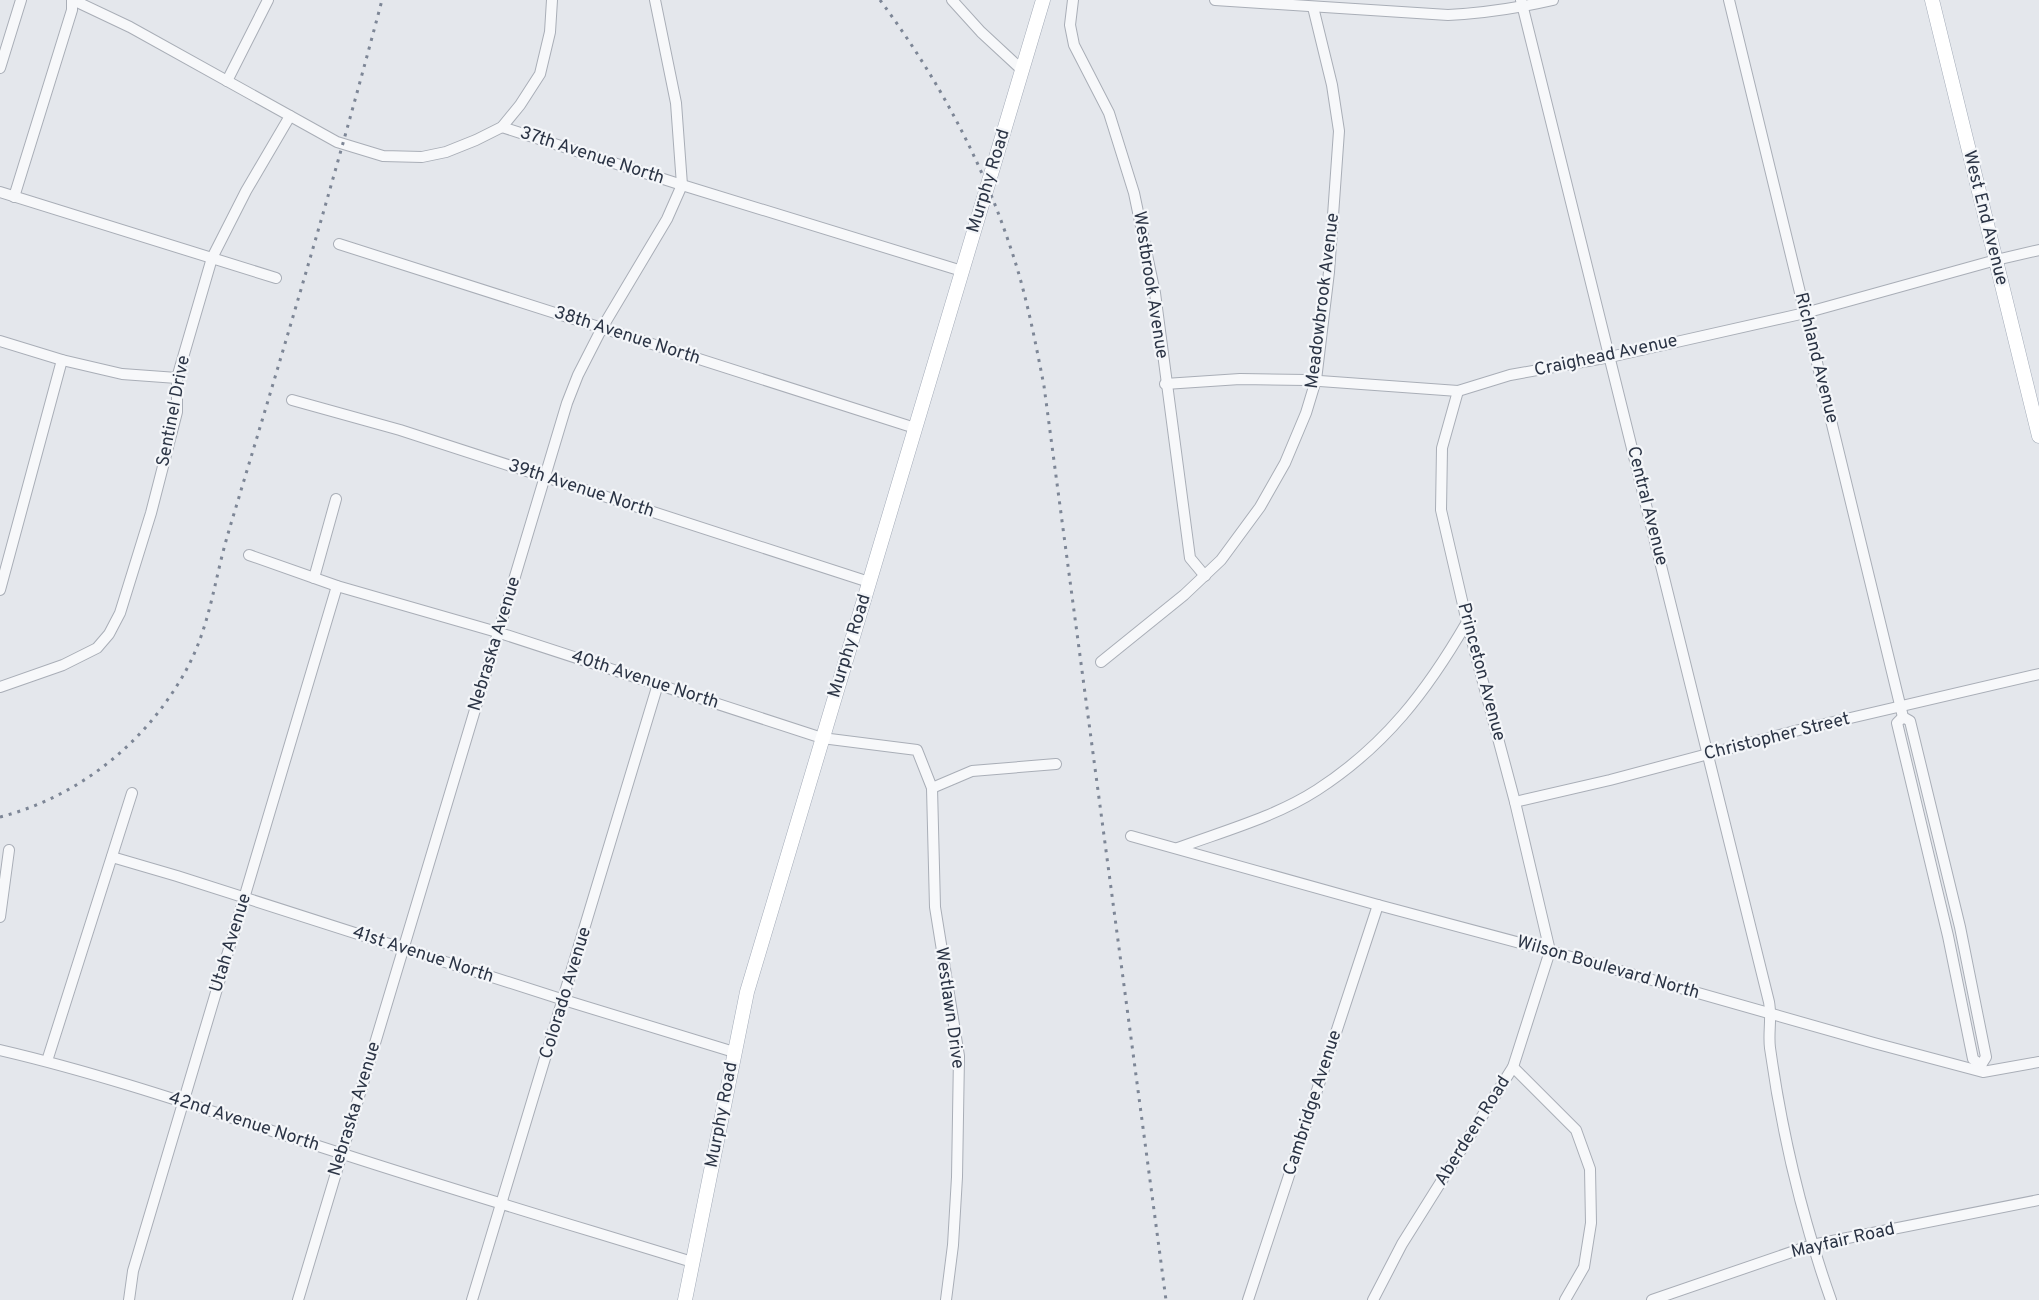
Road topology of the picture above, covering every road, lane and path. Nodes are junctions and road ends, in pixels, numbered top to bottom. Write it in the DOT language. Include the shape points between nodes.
graph roads {
  1 [pos="21,0"];
  2 [pos="73,0"];
  3 [pos="268,0"];
  4 [pos="552,0"];
  5 [pos="655,0"];
  6 [pos="952,0"];
  7 [pos="1043,0"];
  8 [pos="1073,0"];
  9 [pos="1215,0"];
  10 [pos="1553,0"];
  11 [pos="1729,0"];
  12 [pos="1932,0"];
  13 [pos="1522,4"];
  14 [pos="1313,7"];
  15 [pos="0,68"];
  16 [pos="1023,70"];
  17 [pos="227,81"];
  18 [pos="290,116"];
  19 [pos="502,127"];
  20 [pos="682,185"];
  21 [pos="0,192"];
  22 [pos="14,196"];
  23 [pos="339,243"];
  24 [pos="2039,250"];
  25 [pos="212,258"];
  26 [pos="1996,260"];
  27 [pos="962,271"];
  28 [pos="276,278"];
  29 [pos="1805,313"];
  30 [pos="602,328"];
  31 [pos="0,341"];
  32 [pos="1610,357"];
  33 [pos="62,360"];
  34 [pos="177,378"];
  35 [pos="1316,380"];
  36 [pos="1165,384"];
  37 [pos="1458,391"];
  38 [pos="292,400"];
  39 [pos="915,428"];
  40 [pos="2039,436"];
  41 [pos="545,478"];
  42 [pos="336,500"];
  43 [pos="249,555"];
  44 [pos="1205,576"];
  45 [pos="314,578"];
  46 [pos="869,582"];
  47 [pos="337,586"];
  48 [pos="0,590"];
  49 [pos="1467,622"];
  50 [pos="497,632"];
  51 [pos="1101,662"];
  52 [pos="2039,674"];
  53 [pos="0,675"];
  54 [pos="658,684"];
  55 [pos="2,686"];
  56 [pos="1902,712"];
  57 [pos="822,738"];
  58 [pos="1709,754"];
  59 [pos="1056,764"];
  60 [pos="932,788"];
  61 [pos="132,793"];
  62 [pos="1515,802"];
  63 [pos="1131,836"];
  64 [pos="1178,848"];
  65 [pos="9,850"];
  66 [pos="112,857"];
  67 [pos="244,898"];
  68 [pos="1378,905"];
  69 [pos="0,917"];
  70 [pos="404,949"];
  71 [pos="1550,951"];
  72 [pos="564,1000"];
  73 [pos="1771,1013"];
  74 [pos="0,1050"];
  75 [pos="734,1052"];
  76 [pos="47,1061"];
  77 [pos="2039,1062"];
  78 [pos="1513,1067"];
  79 [pos="1982,1068"];
  80 [pos="184,1102"];
  81 [pos="342,1154"];
  82 [pos="2039,1200"];
  83 [pos="502,1203"];
  84 [pos="1812,1245"];
  85 [pos="692,1262"];
  86 [pos="129,1300"];
  87 [pos="298,1300"];
  88 [pos="472,1300"];
  89 [pos="685,1300"];
  90 [pos="946,1300"];
  91 [pos="1248,1300"];
  92 [pos="1373,1300"];
  93 [pos="1565,1300"];
  94 [pos="1652,1300"];
  95 [pos="1831,1300"];
  1 -- 15 [label="street"];
  2 -- 17 [label="street, 37th Avenue North"];
  2 -- 22 [label="street"];
  3 -- 17 [label="street"];
  4 -- 19 [label="street" via="550,32 540,74"];
  5 -- 20 [label="street, Nebraska Avenue" via="676,103"];
  6 -- 16 [label="street"];
  7 -- 16 [label="main road, Murphy Road"];
  8 -- 36 [label="street, Westbrook Avenue" via="1070,25 1074,45 1109,113 1134,193 1155,293"];
  9 -- 14 [label="street"];
  10 -- 13 [label="street"];
  11 -- 29 [label="street, Richland Avenue"];
  12 -- 26 [label="main road, West End Avenue"];
  13 -- 14 [label="street" via="1476,14 1448,15"];
  13 -- 32 [label="street, Central Avenue"];
  14 -- 35 [label="street, Meadowbrook Avenue" via="1339,131 1329,272"];
  16 -- 27 [label="main road, Murphy Road"];
  17 -- 18 [label="street, 37th Avenue North"];
  18 -- 19 [label="street, 37th Avenue North" via="337,142 383,156 422,157 446,152"];
  18 -- 25 [label="street, Sentinel Drive"];
  19 -- 20 [label="street, 37th Avenue North"];
  20 -- 27 [label="street, 37th Avenue North"];
  20 -- 30 [label="street, Nebraska Avenue" via="667,219"];
  21 -- 22 [label="street"];
  22 -- 25 [label="street"];
  23 -- 30 [label="street, 38th Avenue North"];
  24 -- 26 [label="street, Craighead Avenue"];
  25 -- 28 [label="street"];
  25 -- 34 [label="street, Sentinel Drive"];
  26 -- 29 [label="street, Craighead Avenue"];
  26 -- 40 [label="main road, West End Avenue"];
  27 -- 39 [label="main road, Murphy Road"];
  29 -- 32 [label="street, Craighead Avenue"];
  29 -- 56 [label="street, Richland Avenue"];
  30 -- 39 [label="street, 38th Avenue North"];
  30 -- 41 [label="street, Nebraska Avenue" via="567,403"];
  31 -- 33 [label="street"];
  32 -- 37 [label="street, Craighead Avenue" via="1510,375"];
  32 -- 58 [label="street, Central Avenue"];
  33 -- 34 [label="street" via="122,374"];
  33 -- 48 [label="street"];
  34 -- 55 [label="street, Sentinel Drive" via="177,412 157,491 110,634 97,648 79,658"];
  35 -- 36 [label="street, Craighead Avenue" via="1240,378"];
  35 -- 37 [label="street, Craighead Avenue"];
  35 -- 44 [label="street, Meadowbrook Avenue" via="1286,464 1260,507"];
  36 -- 44 [label="street, Westbrook Avenue" via="1190,558"];
  37 -- 49 [label="street, Princeton Avenue" via="1442,448 1441,510"];
  38 -- 41 [label="street, 39th Avenue North" via="400,430"];
  39 -- 46 [label="main road, Murphy Road"];
  41 -- 46 [label="street, 39th Avenue North"];
  41 -- 50 [label="street, Nebraska Avenue"];
  42 -- 45 [label="street"];
  43 -- 45 [label="street"];
  44 -- 51 [label="street, Meadowbrook Avenue"];
  45 -- 47 [label="street, 40th Avenue North"];
  46 -- 57 [label="main road, Murphy Road"];
  47 -- 50 [label="street, 40th Avenue North"];
  47 -- 67 [label="street, Utah Avenue"];
  49 -- 62 [label="street, Princeton Avenue"];
  49 -- 64 [label="street" via="1411,707 1354,762 1316,790 1264,816"];
  50 -- 54 [label="street, 40th Avenue North"];
  50 -- 70 [label="street, Nebraska Avenue"];
  52 -- 56 [label="street, Christopher Street"];
  53 -- 55 [label="street"];
  54 -- 57 [label="street, 40th Avenue North"];
  54 -- 72 [label="street, Colorado Avenue"];
  56 -- 58 [label="street, Christopher Street" via="1799,730"];
  56 -- 79 [label="street, Richland Avenue" via="1910,721 1960,927 1986,1057"];
  57 -- 60 [label="street, 40th Avenue North" via="917,750"];
  57 -- 75 [label="main road, Murphy Road" via="747,992"];
  58 -- 62 [label="street, Christopher Street"];
  58 -- 73 [label="street, Central Avenue"];
  59 -- 60 [label="street" via="972,771"];
  60 -- 90 [label="street, Westlawn Drive" via="935,907 958,1056 957,1177"];
  61 -- 66 [label="street"];
  62 -- 71 [label="street, Princeton Avenue"];
  63 -- 64 [label="street, Wilson Boulevard North"];
  64 -- 68 [label="street, Wilson Boulevard North"];
  65 -- 69 [label="street"];
  66 -- 67 [label="street, 41st Avenue North"];
  66 -- 76 [label="street"];
  67 -- 70 [label="street, 41st Avenue North"];
  67 -- 80 [label="street, Utah Avenue"];
  68 -- 71 [label="street, Wilson Boulevard North"];
  68 -- 91 [label="street, Cambridge Avenue"];
  70 -- 72 [label="street, 41st Avenue North"];
  70 -- 81 [label="street, Nebraska Avenue"];
  71 -- 73 [label="street, Wilson Boulevard North"];
  71 -- 78 [label="street, Aberdeen Road"];
  72 -- 75 [label="street, 41st Avenue North"];
  72 -- 83 [label="street, Colorado Avenue"];
  73 -- 79 [label="street, Wilson Boulevard North" via="1874,1043"];
  73 -- 84 [label="street, Central Avenue" via="1769,1045 1786,1146"];
  74 -- 76 [label="street, 42nd Avenue North"];
  75 -- 85 [label="main road, Murphy Road"];
  76 -- 80 [label="street, 42nd Avenue North"];
  77 -- 79 [label="street, Wilson Boulevard North"];
  78 -- 92 [label="street, Aberdeen Road" via="1402,1244"];
  78 -- 93 [label="street" via="1576,1130 1590,1169 1591,1223 1584,1267"];
  80 -- 81 [label="street, 42nd Avenue North"];
  80 -- 86 [label="street, Utah Avenue" via="133,1270"];
  81 -- 83 [label="street, 42nd Avenue North"];
  81 -- 87 [label="street, Nebraska Avenue"];
  82 -- 84 [label="street, Mayfair Road"];
  83 -- 85 [label="street, 42nd Avenue North"];
  83 -- 88 [label="street, Colorado Avenue"];
  84 -- 94 [label="street, Mayfair Road"];
  84 -- 95 [label="street, Central Avenue"];
  85 -- 89 [label="main road, Murphy Road"];
}
